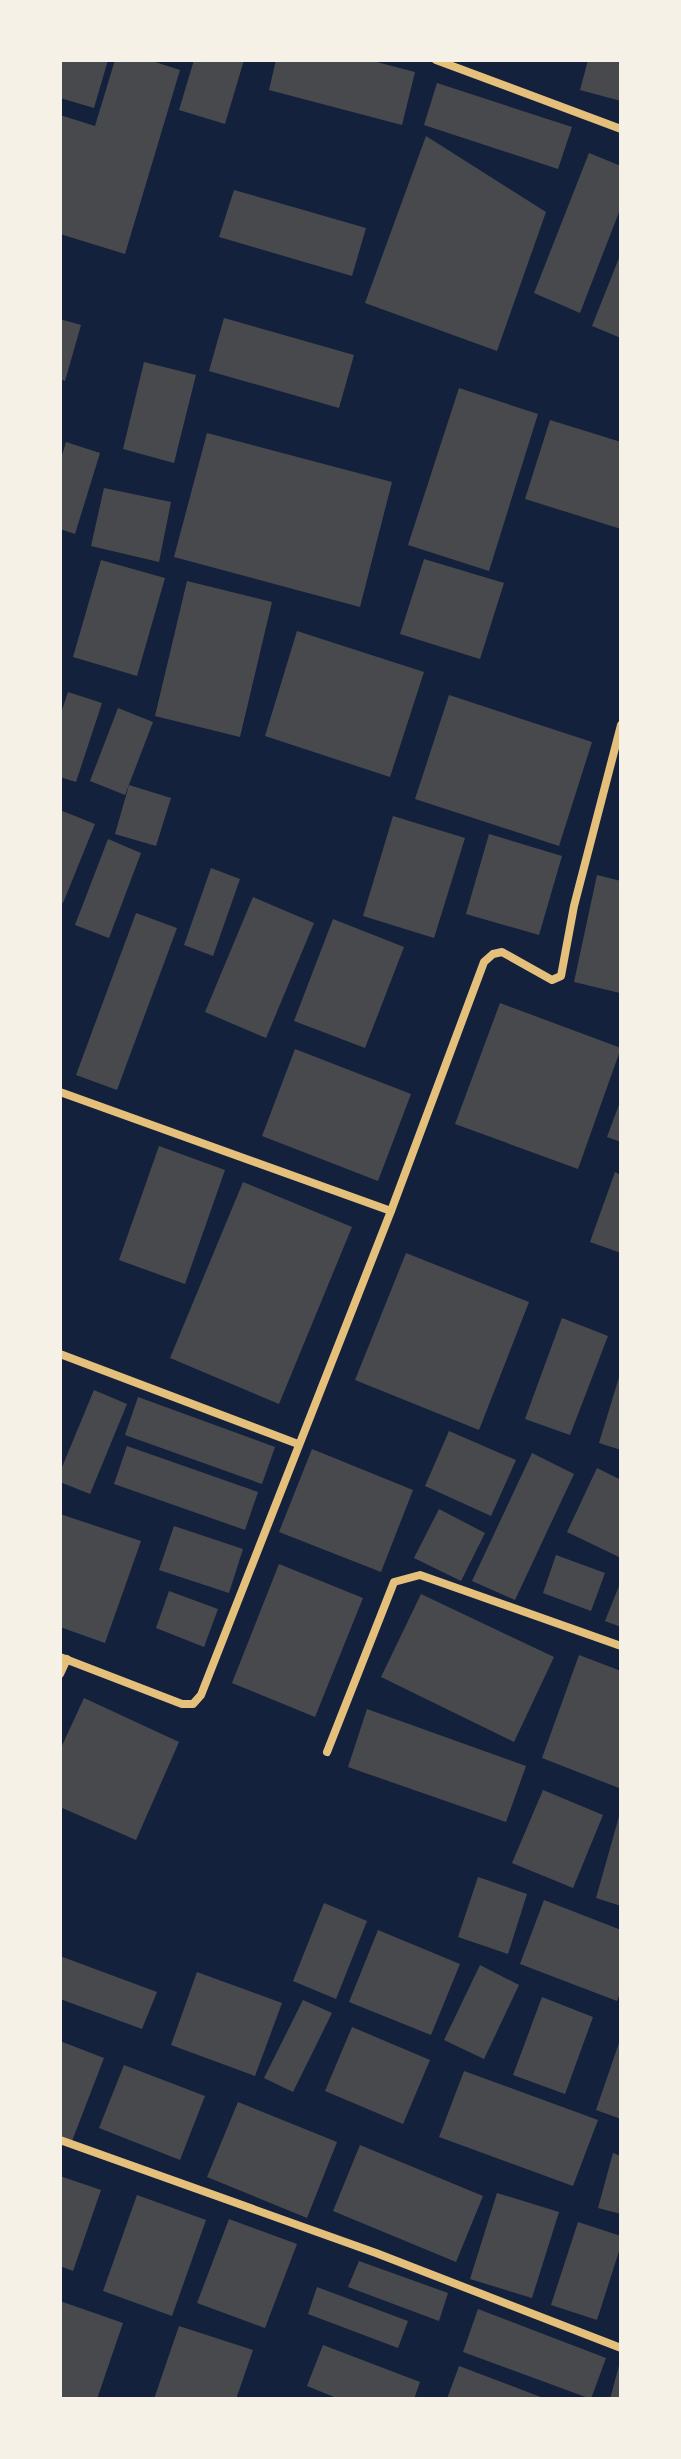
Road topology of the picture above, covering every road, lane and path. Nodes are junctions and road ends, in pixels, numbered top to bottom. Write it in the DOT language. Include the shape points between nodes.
graph roads {
  1 [pos="436,60"];
  2 [pos="621,129"];
  3 [pos="621,725"];
  4 [pos="60,1092"];
  5 [pos="391,1211"];
  6 [pos="60,1354"];
  7 [pos="298,1444"];
  8 [pos="621,1646"];
  9 [pos="63,1658"];
  10 [pos="60,1674"];
  11 [pos="327,1752"];
  12 [pos="60,2140"];
  13 [pos="621,2348"];
  1 -- 2 [label="street"];
  3 -- 5 [label="street" via="561,976 552,980 502,952 484,962"];
  4 -- 5 [label="street"];
  5 -- 7 [label="street"];
  6 -- 7 [label="street"];
  7 -- 9 [label="street" via="201,1695 193,1704"];
  8 -- 11 [label="street" via="420,1575 394,1582"];
  9 -- 10 [label="street"];
  12 -- 13 [label="street"];
}
